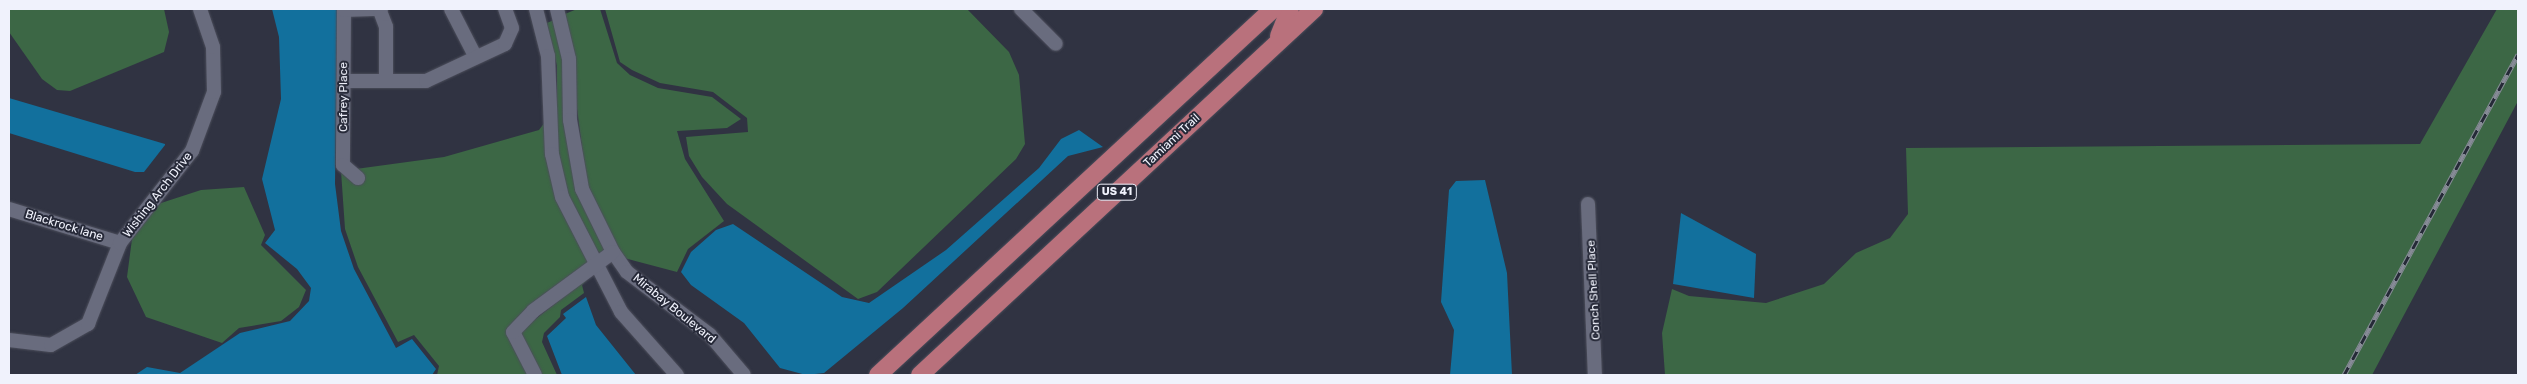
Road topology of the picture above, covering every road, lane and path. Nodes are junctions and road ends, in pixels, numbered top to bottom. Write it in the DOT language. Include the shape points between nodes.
graph roads {
  1 [pos="200,9"];
  2 [pos="344,9"];
  3 [pos="451,9"];
  4 [pos="505,9"];
  5 [pos="536,9"];
  6 [pos="557,9"];
  7 [pos="1273,9"];
  8 [pos="1290,9"];
  9 [pos="1314,9"];
  10 [pos="380,10"];
  11 [pos="1023,10"];
  12 [pos="1056,44"];
  13 [pos="1273,47"];
  14 [pos="475,56"];
  15 [pos="344,81"];
  16 [pos="386,82"];
  17 [pos="358,178"];
  18 [pos="1076,191"];
  19 [pos="1588,204"];
  20 [pos="9,209"];
  21 [pos="120,243"];
  22 [pos="1061,244"];
  23 [pos="613,252"];
  24 [pos="596,265"];
  25 [pos="9,340"];
  26 [pos="535,375"];
  27 [pos="677,375"];
  28 [pos="744,375"];
  29 [pos="878,375"];
  30 [pos="920,375"];
  31 [pos="1595,375"];
  1 -- 21 [label="street, Wishing Arch Drive" via="213,47 212,108 192,151"];
  2 -- 10 [label="street"];
  2 -- 15 [label="street, Cafrey Place"];
  3 -- 14 [label="street"];
  4 -- 14 [label="street" via="512,28 509,38"];
  5 -- 24 [label="street" via="548,56 552,154 562,197"];
  6 -- 23 [label="street, Mirabay Boulevard" via="569,59 570,120 582,189"];
  7 -- 18 [label="main road, US 41"];
  8 -- 13 [label="main road"];
  9 -- 13 [label="main road, Tamiami Trail / US 41"];
  10 -- 16 [label="street" via="386,27"];
  11 -- 12 [label="street"];
  13 -- 22 [label="main road, Tamiami Trail / US 41"];
  14 -- 16 [label="street" via="426,81"];
  15 -- 16 [label="street"];
  15 -- 17 [label="street, Cafrey Place" via="343,165"];
  18 -- 22 [label="main road" via="1061,218"];
  18 -- 29 [label="main road, US 41"];
  19 -- 31 [label="street, Conch Shell Place"];
  20 -- 21 [label="street, Blackrock lane"];
  21 -- 25 [label="street, Wishing Arch Drive" via="88,324 51,346"];
  22 -- 30 [label="main road, Tamiami Trail / US 41"];
  23 -- 24 [label="street"];
  23 -- 28 [label="street, Mirabay Boulevard" via="627,272 710,335"];
  24 -- 26 [label="street" via="533,311 513,332"];
  24 -- 27 [label="street" via="621,312"];
}
